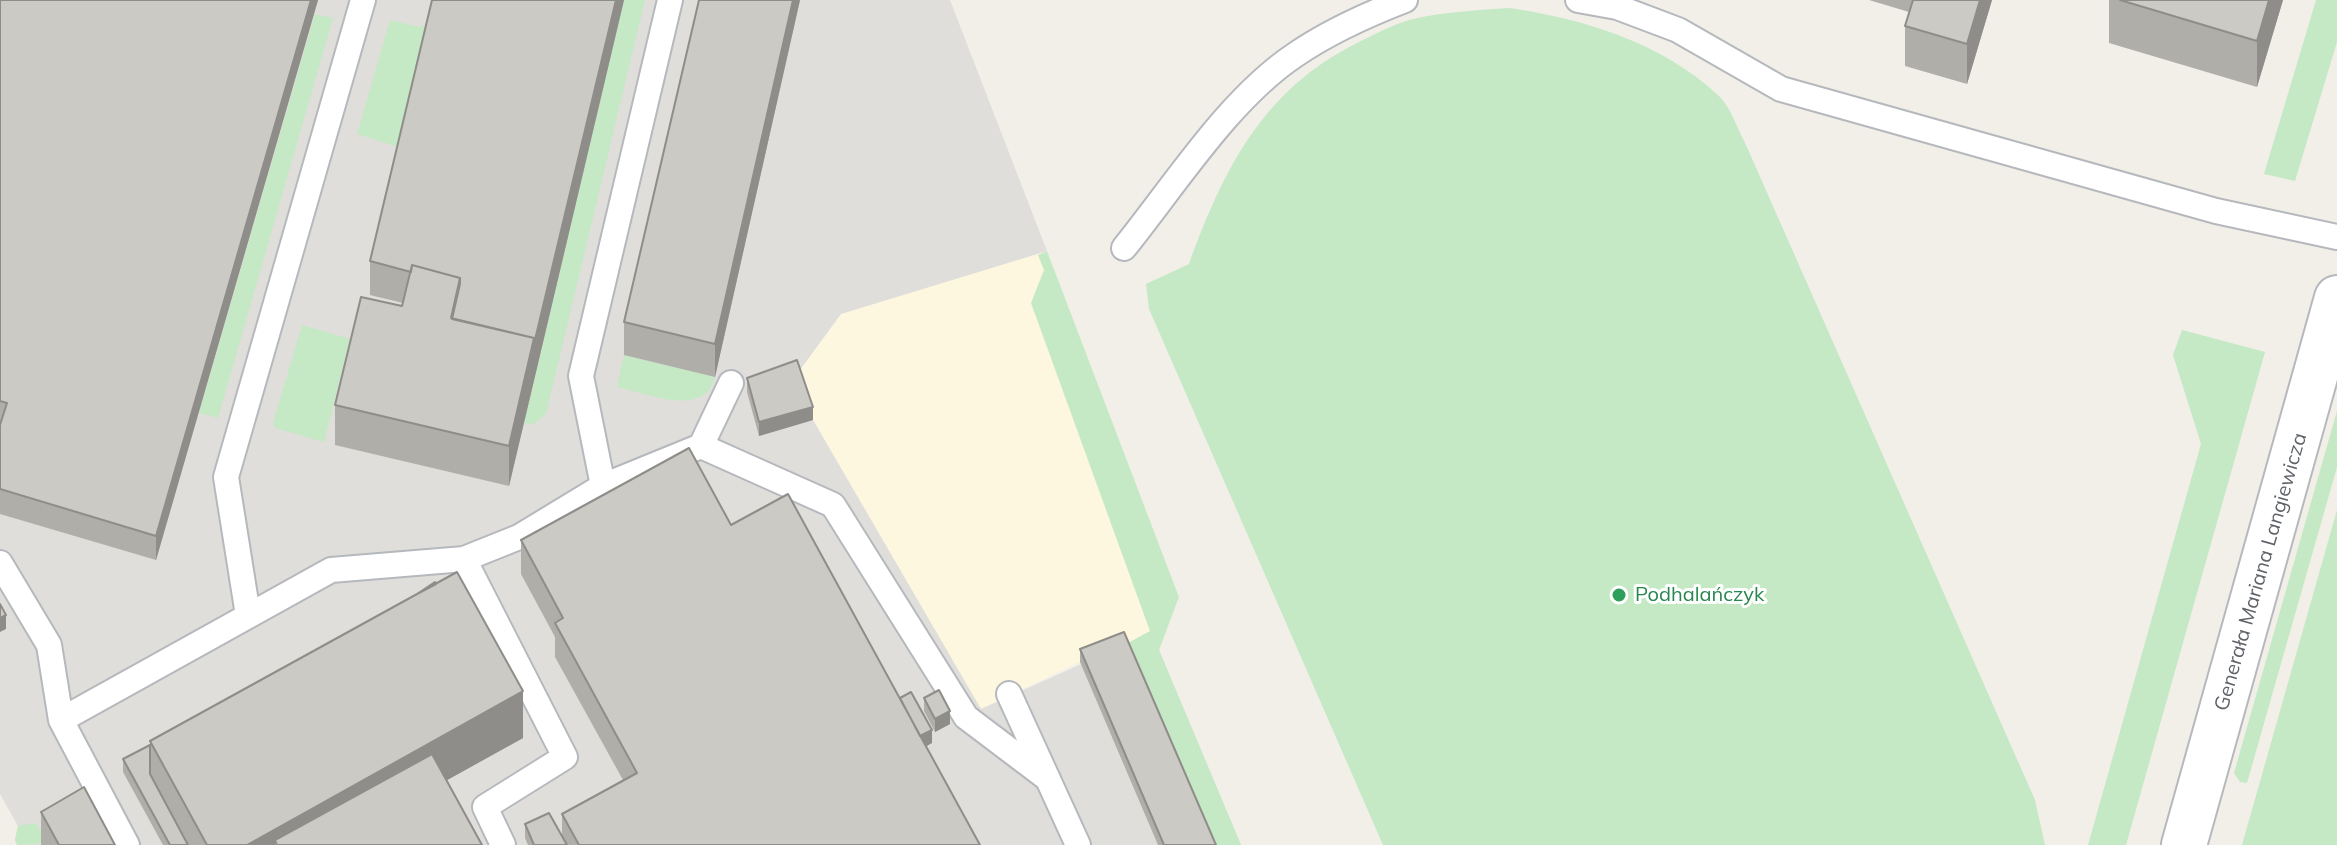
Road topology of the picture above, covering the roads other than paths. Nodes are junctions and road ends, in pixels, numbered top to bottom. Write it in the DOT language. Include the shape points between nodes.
graph roads {
  1 [pos="363,0"];
  2 [pos="670,0"];
  3 [pos="1405,0"];
  4 [pos="1578,0"];
  5 [pos="2337,237"];
  6 [pos="1124,248"];
  7 [pos="2337,298"];
  8 [pos="731,383"];
  9 [pos="701,446"];
  10 [pos="603,486"];
  11 [pos="464,559"];
  12 [pos="0,563"];
  13 [pos="248,615"];
  14 [pos="1009,694"];
  15 [pos="61,720"];
  16 [pos="1048,779"];
  17 [pos="127,845"];
  18 [pos="503,845"];
  19 [pos="1078,845"];
  20 [pos="2184,845"];
  1 -- 13 [label="lane" via="226,477"];
  2 -- 10 [label="lane" via="581,376"];
  3 -- 6 [label="lane" via="1349,22 1293,56 1239,105"];
  4 -- 5 [label="lane" via="1617,7 1678,30 1781,89 2216,211"];
  7 -- 20 [label="street, Generała Mariana Langiewicza"];
  8 -- 9 [label="lane"];
  9 -- 10 [label="lane"];
  9 -- 16 [label="lane" via="833,505 966,717"];
  10 -- 11 [label="lane" via="519,537"];
  11 -- 13 [label="lane" via="331,570"];
  11 -- 18 [label="lane" via="565,757 485,807"];
  12 -- 15 [label="lane" via="49,645"];
  13 -- 15 [label="lane"];
  14 -- 16 [label="lane"];
  15 -- 17 [label="lane"];
  16 -- 19 [label="lane"];
}
